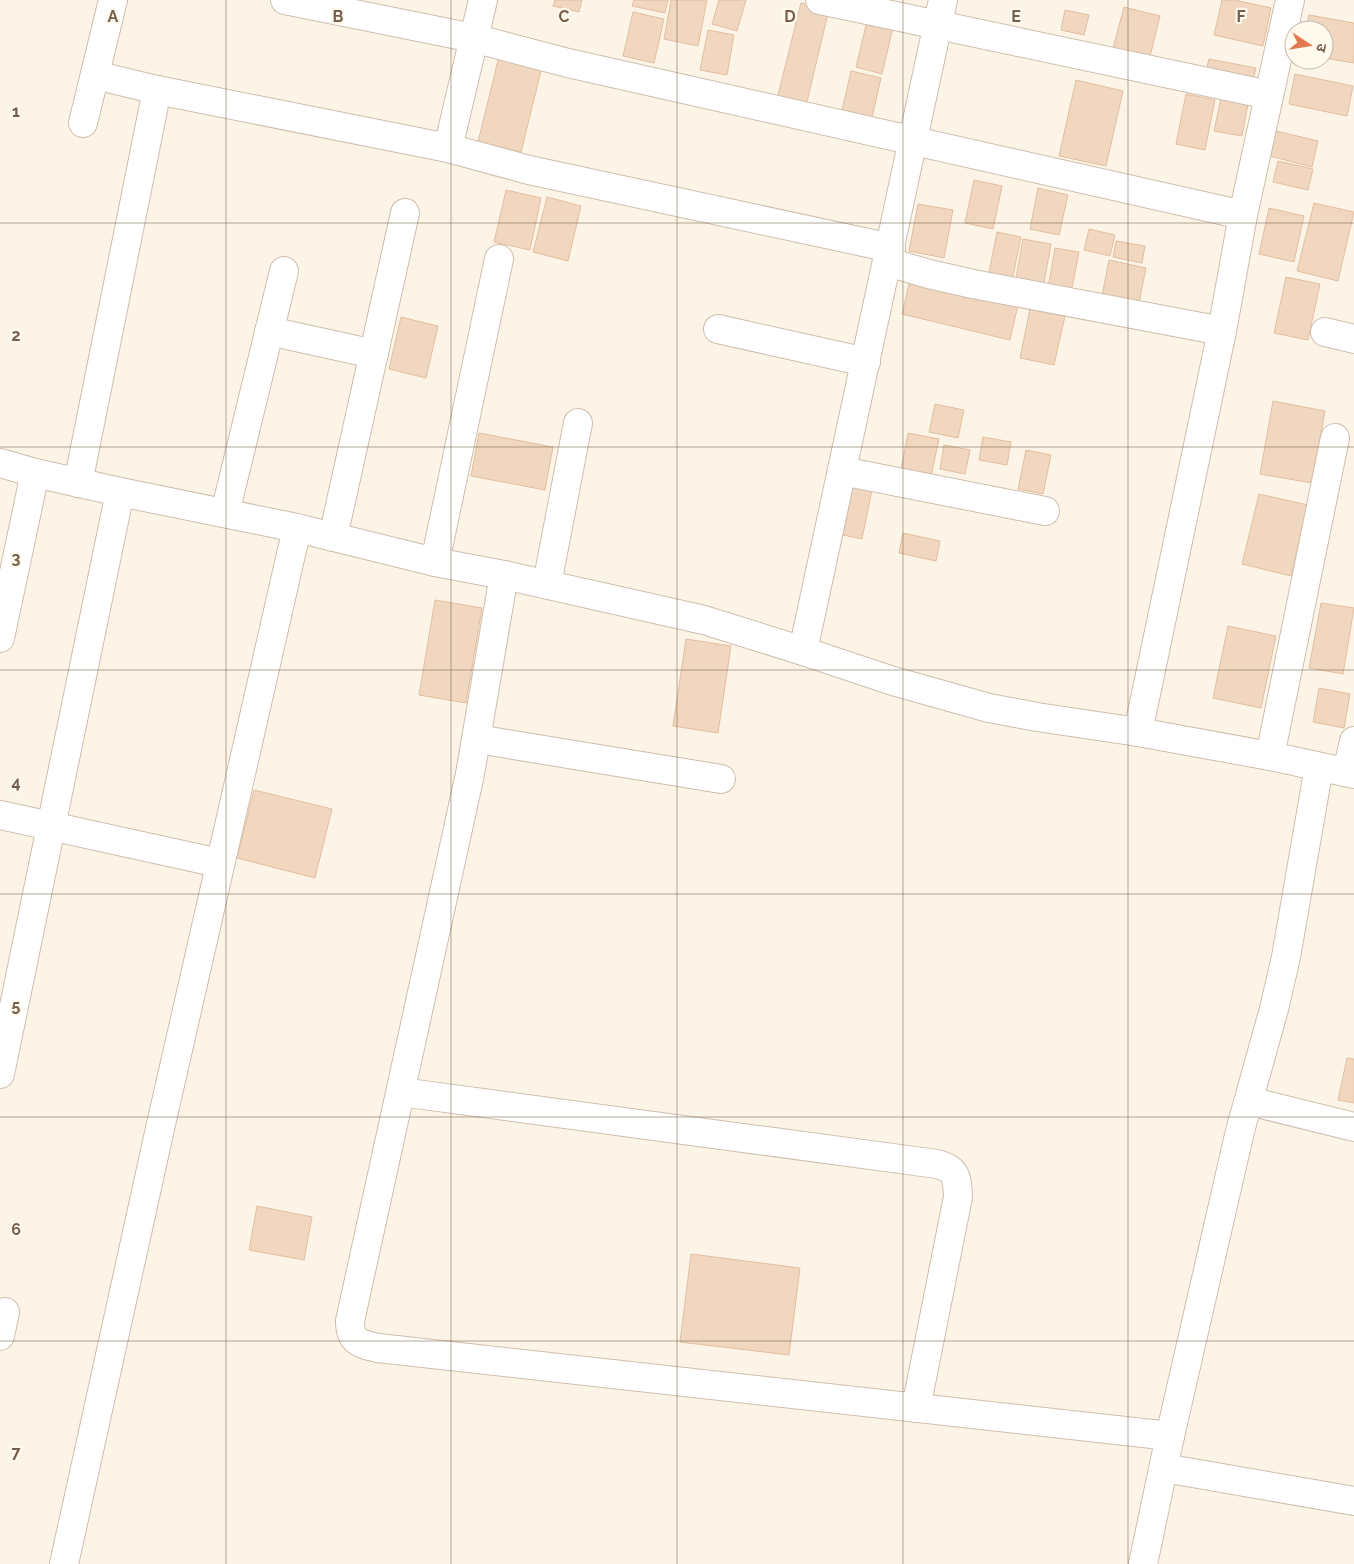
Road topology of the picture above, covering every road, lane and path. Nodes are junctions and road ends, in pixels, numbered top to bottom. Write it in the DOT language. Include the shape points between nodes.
graph roads {
  1 [pos="113,0"];
  2 [pos="284,0"];
  3 [pos="483,0"];
  4 [pos="820,0"];
  5 [pos="943,0"];
  6 [pos="1290,0"];
  7 [pos="938,26"];
  8 [pos="473,38"];
  9 [pos="95,76"];
  10 [pos="157,90"];
  11 [pos="1269,95"];
  12 [pos="83,123"];
  13 [pos="913,140"];
  14 [pos="448,148"];
  15 [pos="405,212"];
  16 [pos="1243,215"];
  17 [pos="889,255"];
  18 [pos="499,259"];
  19 [pos="284,271"];
  20 [pos="718,329"];
  21 [pos="270,331"];
  22 [pos="1222,331"];
  23 [pos="1325,332"];
  24 [pos="1354,339"];
  25 [pos="374,354"];
  26 [pos="866,362"];
  27 [pos="578,423"];
  28 [pos="1334,438"];
  29 [pos="0,463"];
  30 [pos="842,471"];
  31 [pos="35,473"];
  32 [pos="78,483"];
  33 [pos="120,492"];
  34 [pos="1045,511"];
  35 [pos="225,513"];
  36 [pos="297,528"];
  37 [pos="333,537"];
  38 [pos="435,562"];
  39 [pos="504,575"];
  40 [pos="547,584"];
  41 [pos="0,638"];
  42 [pos="803,651"];
  43 [pos="1138,732"];
  44 [pos="477,739"];
  45 [pos="1354,741"];
  46 [pos="1270,756"];
  47 [pos="1319,767"];
  48 [pos="1350,773"];
  49 [pos="722,779"];
  50 [pos="0,815"];
  51 [pos="51,825"];
  52 [pos="219,863"];
  53 [pos="0,1074"];
  54 [pos="401,1092"];
  55 [pos="1248,1101"];
  56 [pos="1354,1127"];
  57 [pos="916,1408"];
  58 [pos="1170,1436"];
  59 [pos="1164,1468"];
  60 [pos="1354,1501"];
  61 [pos="64,1564"];
  62 [pos="1143,1564"];
  1 -- 9 [label="street"];
  2 -- 8 [label="street"];
  3 -- 8 [label="street"];
  4 -- 7 [label="street"];
  5 -- 7 [label="street"];
  6 -- 11 [label="street"];
  7 -- 11 [label="street"];
  7 -- 13 [label="street"];
  8 -- 13 [label="street" via="568,63"];
  8 -- 14 [label="street"];
  9 -- 10 [label="street"];
  9 -- 12 [label="street"];
  10 -- 14 [label="street"];
  10 -- 32 [label="street"];
  11 -- 16 [label="street"];
  13 -- 16 [label="street"];
  13 -- 17 [label="street"];
  14 -- 17 [label="street"];
  15 -- 25 [label="street"];
  16 -- 22 [label="street"];
  17 -- 22 [label="street" via="929,274"];
  17 -- 26 [label="street"];
  18 -- 38 [label="street"];
  19 -- 21 [label="street"];
  20 -- 26 [label="street"];
  21 -- 25 [label="street"];
  21 -- 35 [label="street"];
  22 -- 43 [label="street"];
  23 -- 24 [label="street"];
  25 -- 37 [label="street"];
  26 -- 30 [label="street"];
  27 -- 40 [label="street"];
  28 -- 46 [label="street"];
  29 -- 31 [label="street"];
  30 -- 34 [label="street"];
  30 -- 42 [label="street"];
  31 -- 32 [label="street"];
  31 -- 41 [label="street"];
  32 -- 33 [label="street"];
  33 -- 35 [label="street"];
  33 -- 51 [label="street"];
  35 -- 36 [label="street"];
  36 -- 37 [label="street"];
  36 -- 52 [label="street"];
  37 -- 38 [label="street"];
  38 -- 39 [label="street"];
  39 -- 40 [label="street"];
  39 -- 44 [label="street"];
  40 -- 42 [label="street" via="704,620"];
  42 -- 43 [label="street" via="989,708"];
  43 -- 46 [label="street"];
  44 -- 49 [label="street"];
  44 -- 54 [label="street"];
  45 -- 48 [label="street"];
  46 -- 47 [label="street"];
  47 -- 48 [label="street"];
  47 -- 55 [label="street" via="1286,957"];
  50 -- 51 [label="street"];
  51 -- 52 [label="street"];
  51 -- 53 [label="street"];
  52 -- 61 [label="street"];
  54 -- 57 [label="street" via="947,1166 955,1174 958,1197"];
  54 -- 57 [label="street" via="350,1322 354,1338 362,1345"];
  55 -- 56 [label="street"];
  55 -- 58 [label="street"];
  57 -- 58 [label="street"];
  58 -- 59 [label="street"];
  59 -- 60 [label="street"];
  59 -- 62 [label="street"];
}
